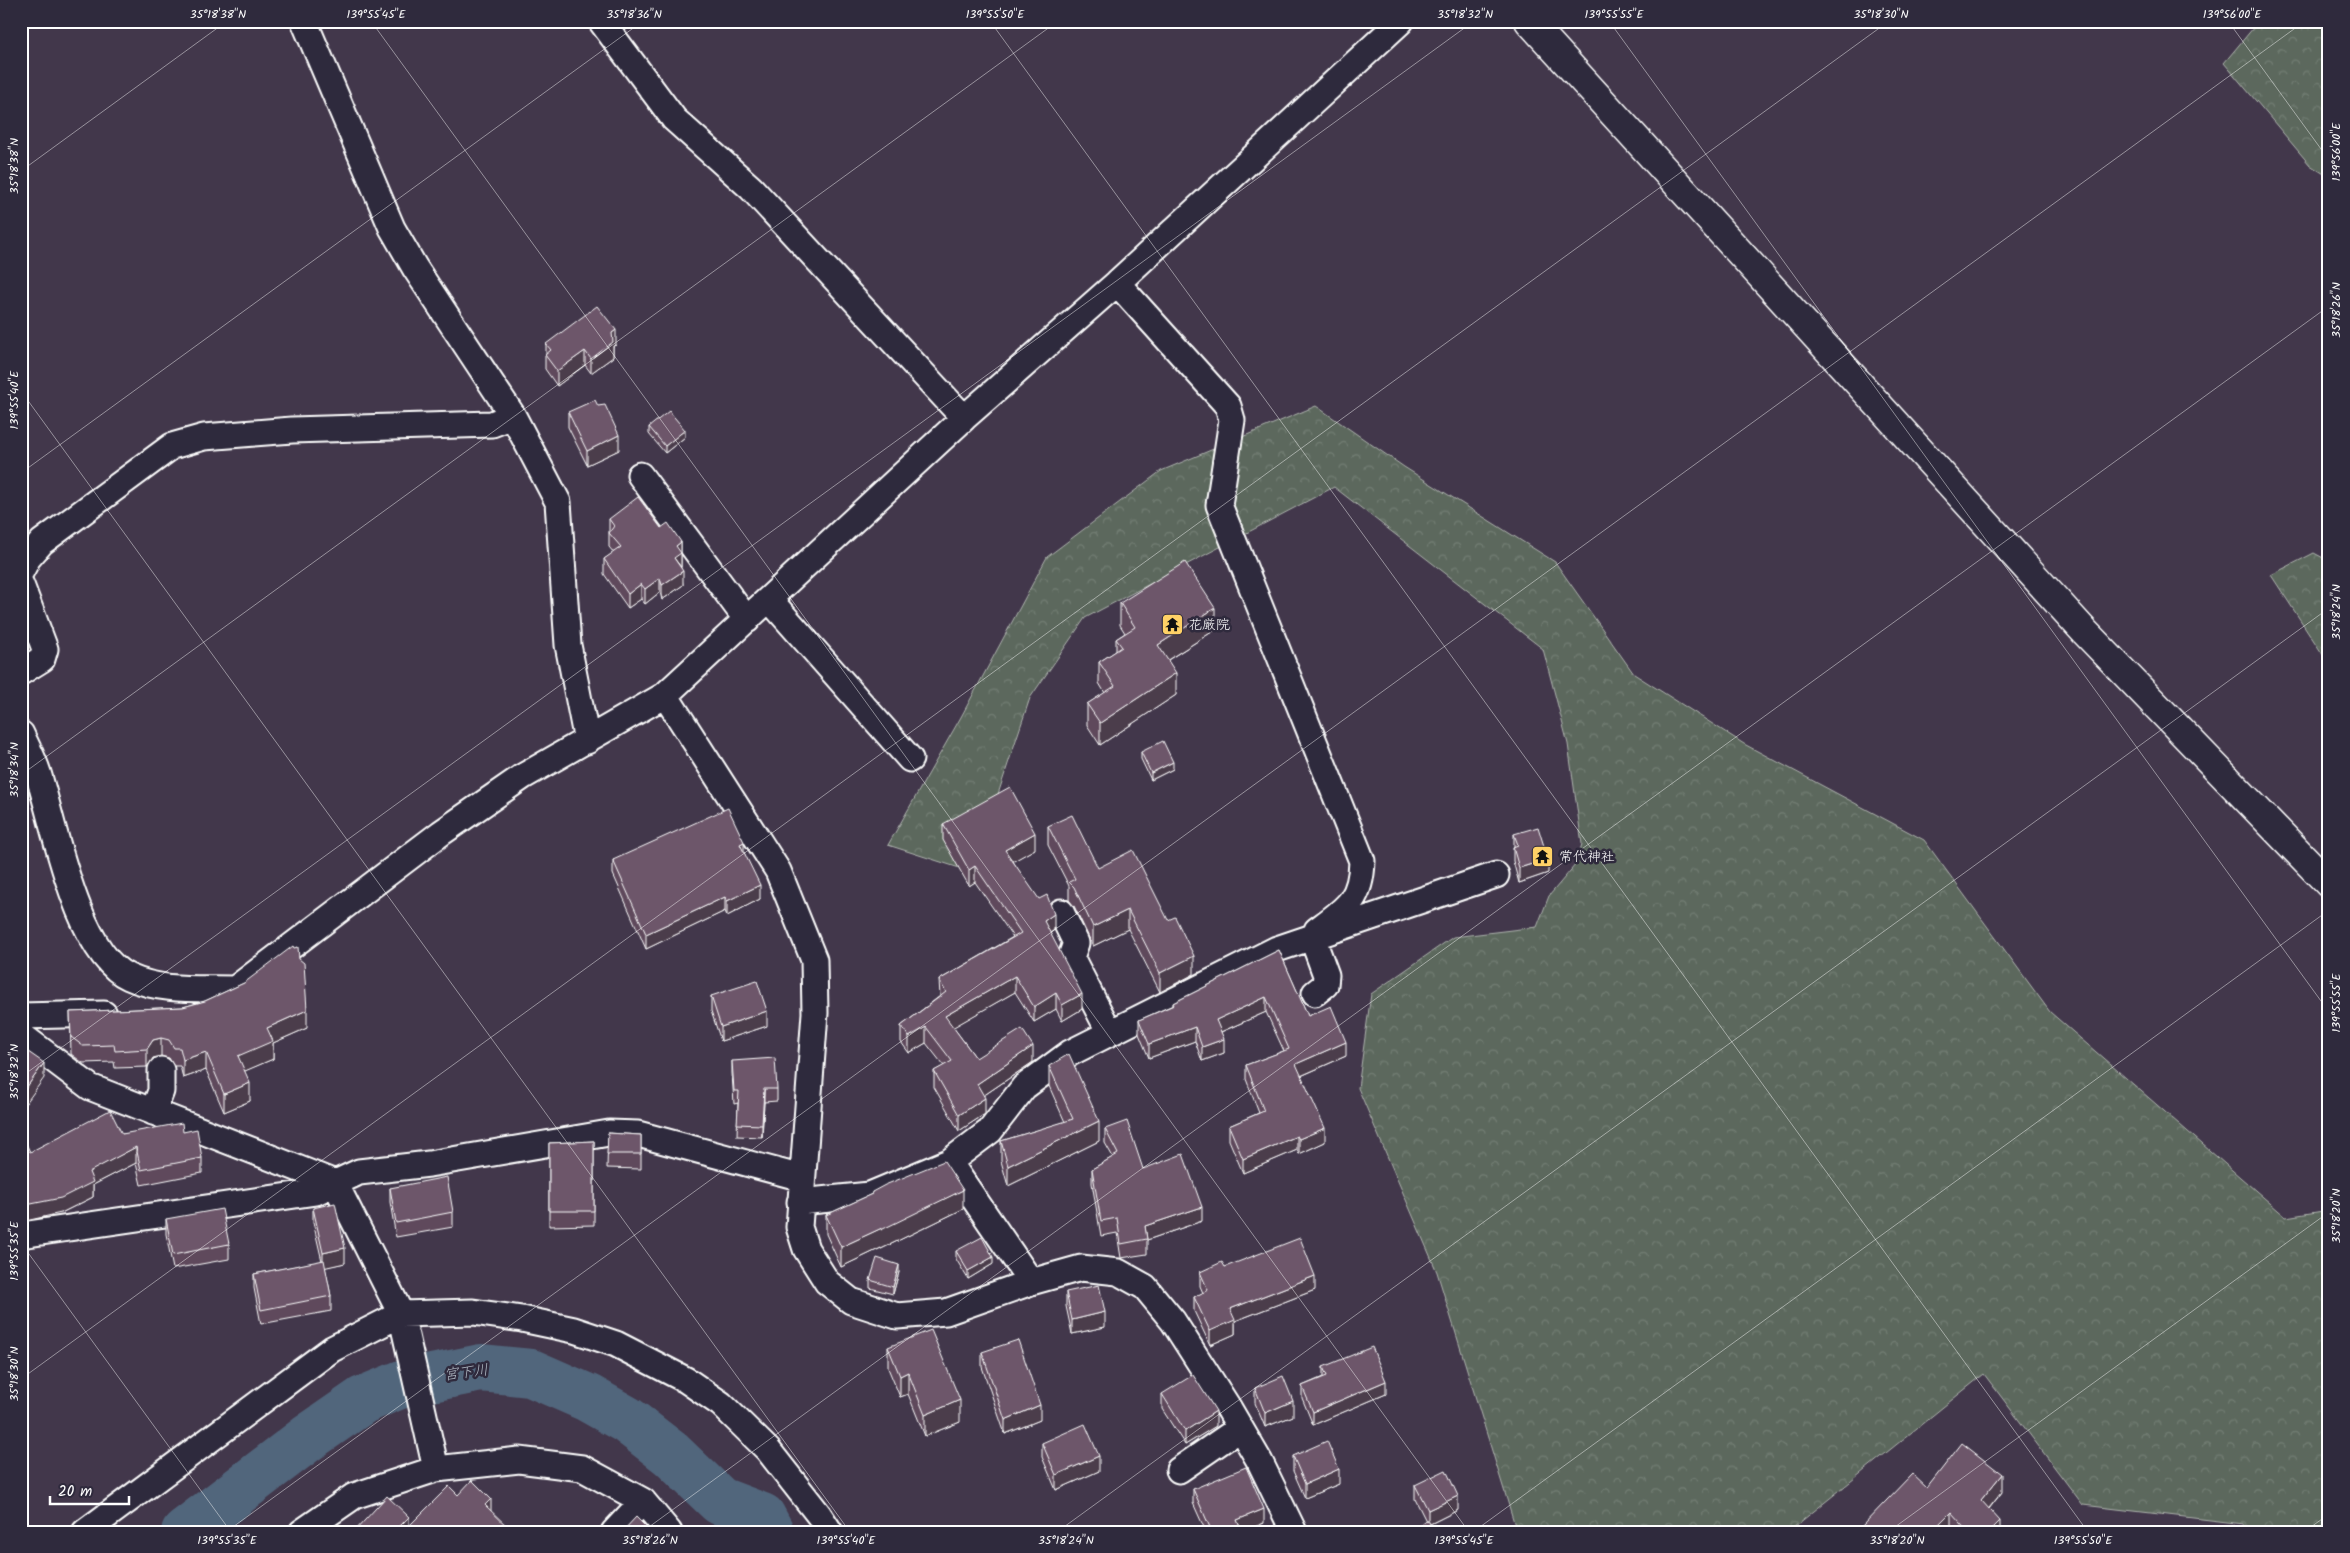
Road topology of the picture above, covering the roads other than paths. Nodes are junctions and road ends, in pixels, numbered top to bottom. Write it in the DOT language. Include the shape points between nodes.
graph roads {
  1 [pos="304,21"];
  2 [pos="601,21"];
  3 [pos="1400,21"];
  4 [pos="1529,21"];
  5 [pos="1117,283"];
  6 [pos="513,416"];
  7 [pos="964,418"];
  8 [pos="640,475"];
  9 [pos="21,571"];
  10 [pos="21,584"];
  11 [pos="769,599"];
  12 [pos="747,620"];
  13 [pos="21,672"];
  14 [pos="665,695"];
  15 [pos="21,734"];
  16 [pos="587,741"];
  17 [pos="910,759"];
  18 [pos="1496,875"];
  19 [pos="2329,884"];
  20 [pos="1061,912"];
  21 [pos="1309,937"];
  22 [pos="235,989"];
  23 [pos="1315,993"];
  24 [pos="169,1010"];
  25 [pos="131,1013"];
  26 [pos="21,1016"];
  27 [pos="1110,1033"];
  28 [pos="21,1035"];
  29 [pos="161,1070"];
  30 [pos="154,1112"];
  31 [pos="950,1162"];
  32 [pos="335,1183"];
  33 [pos="801,1190"];
  34 [pos="21,1235"];
  35 [pos="1031,1282"];
  36 [pos="402,1319"];
  37 [pos="1240,1428"];
  38 [pos="435,1463"];
  39 [pos="1180,1470"];
  40 [pos="643,1501"];
  41 [pos="85,1532"];
  42 [pos="302,1532"];
  43 [pos="614,1532"];
  44 [pos="669,1532"];
  45 [pos="830,1532"];
  46 [pos="1294,1532"];
  1 -- 6 [label="street" via="392,228"];
  2 -- 7 [label="street" via="674,118 751,188"];
  3 -- 5 [label="street"];
  4 -- 19 [label="street" via="2085,632"];
  5 -- 7 [label="street"];
  5 -- 21 [label="street" via="1228,406 1232,420 1219,505 1362,861 1361,881 1353,900"];
  6 -- 9 [label="street" via="492,424 292,430 188,440 172,446 42,542"];
  6 -- 16 [label="street" via="558,502 568,645"];
  7 -- 11 [label="street"];
  8 -- 12 [label="street"];
  10 -- 13 [label="street" via="45,649 42,659"];
  11 -- 12 [label="street"];
  11 -- 17 [label="street"];
  12 -- 14 [label="street"];
  14 -- 16 [label="street"];
  14 -- 33 [label="street" via="778,871 814,960 815,1013"];
  15 -- 22 [label="street" via="37,770 73,894 86,926 112,967 128,977 160,987"];
  16 -- 22 [label="street" via="522,778 441,833"];
  18 -- 21 [label="street"];
  20 -- 27 [label="street" via="1076,943 1072,957"];
  21 -- 23 [label="street" via="1326,975 1325,985"];
  21 -- 27 [label="street" via="1278,949"];
  22 -- 24 [label="street" via="202,1005"];
  25 -- 26 [label="street"];
  27 -- 31 [label="street" via="1070,1054 1024,1087 990,1131"];
  28 -- 30 [label="street" via="90,1087"];
  29 -- 30 [label="street" via="161,1091"];
  30 -- 32 [label="street"];
  31 -- 33 [label="street" via="870,1195"];
  31 -- 35 [label="street"];
  32 -- 33 [label="street" via="359,1172 430,1164 609,1133 638,1134"];
  32 -- 34 [label="street" via="316,1192"];
  32 -- 36 [label="street"];
  33 -- 35 [label="street" via="799,1227 806,1249 827,1282 852,1300 897,1316 946,1312"];
  35 -- 37 [label="street" via="1081,1268 1118,1272 1145,1287 1173,1321"];
  36 -- 38 [label="street"];
  36 -- 41 [label="street" via="332,1348"];
  36 -- 45 [label="street" via="473,1312 574,1330 616,1344 686,1380 721,1404 768,1450"];
  37 -- 39 [label="street"];
  37 -- 46 [label="street"];
  38 -- 40 [label="street" via="518,1460 582,1468"];
  38 -- 42 [label="street" via="354,1496"];
  40 -- 43 [label="street"];
  40 -- 44 [label="street"];
}
